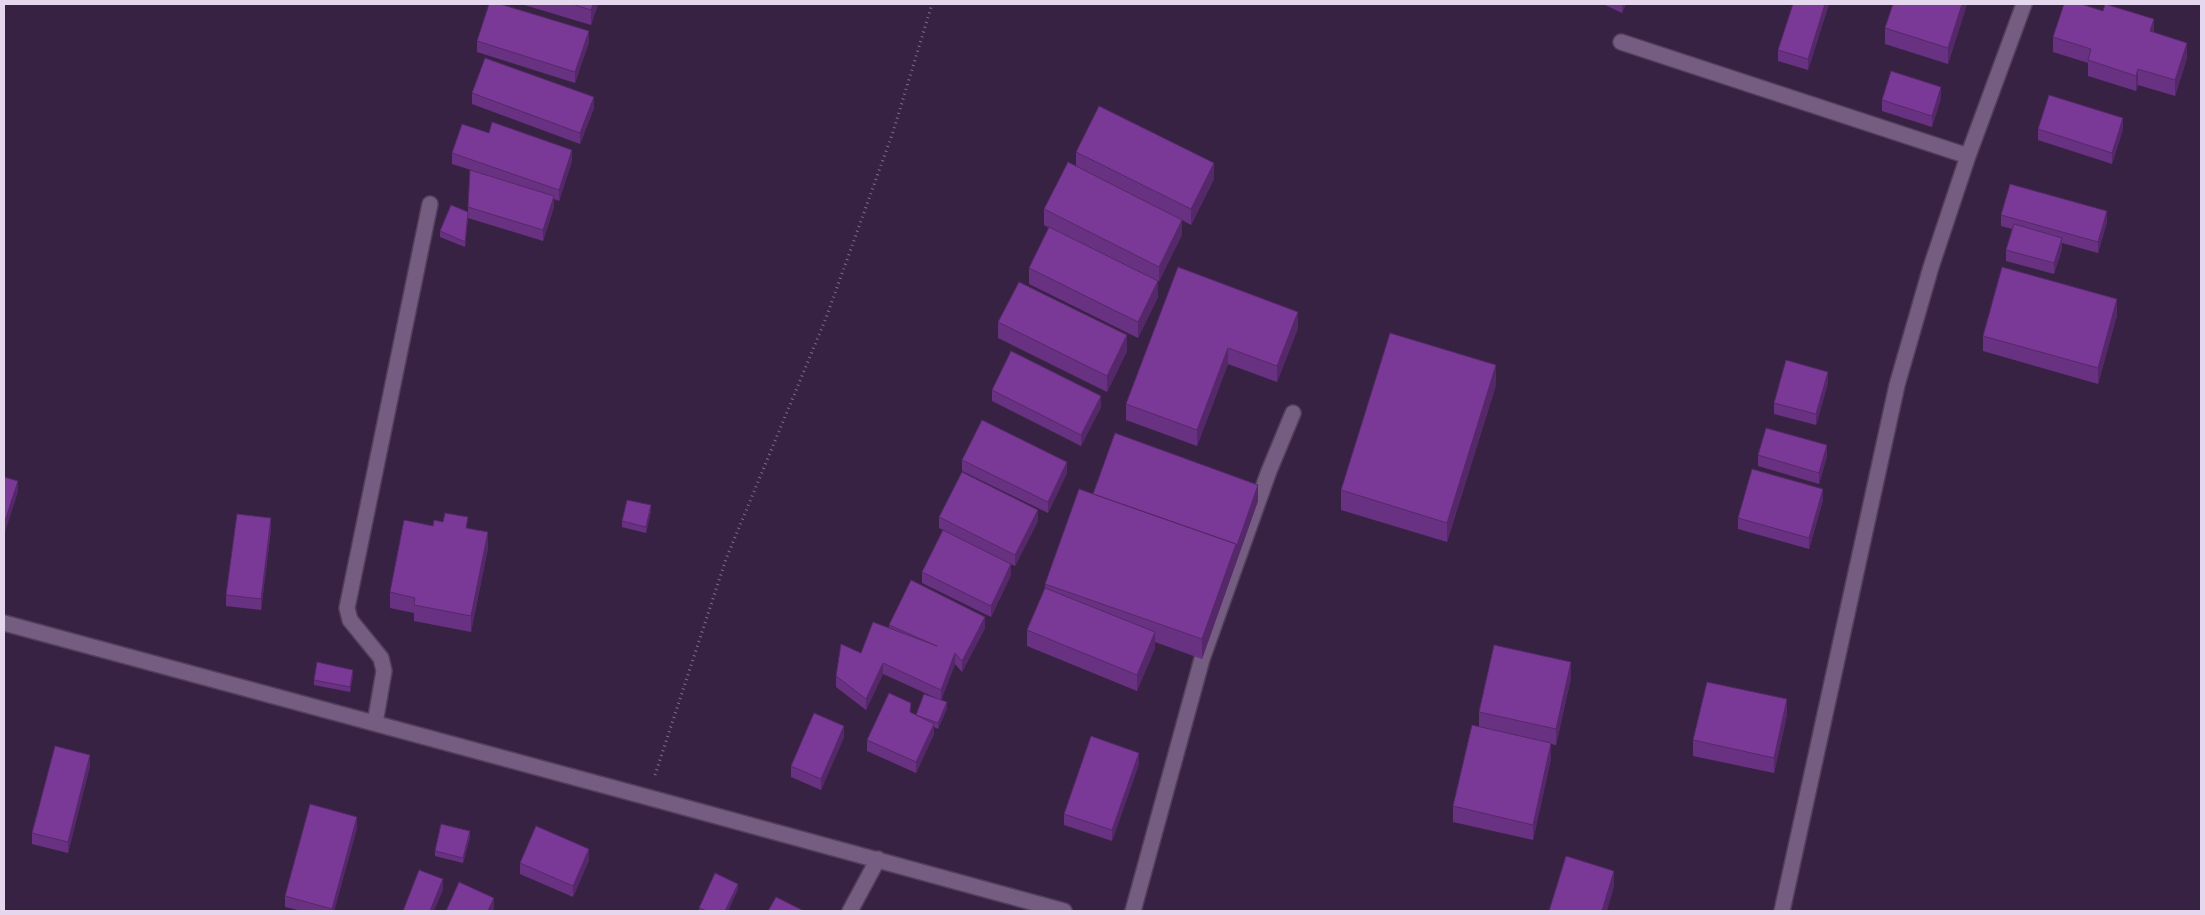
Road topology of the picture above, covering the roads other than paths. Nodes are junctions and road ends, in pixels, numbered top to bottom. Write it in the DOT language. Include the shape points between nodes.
graph roads {
  1 [pos="2024,4"];
  2 [pos="1621,42"];
  3 [pos="1968,156"];
  4 [pos="430,204"];
  5 [pos="1293,414"];
  6 [pos="4,623"];
  7 [pos="375,723"];
  8 [pos="878,859"];
  9 [pos="850,911"];
  10 [pos="1064,911"];
  11 [pos="1133,911"];
  12 [pos="1782,911"];
  1 -- 3 [label="street"];
  2 -- 3 [label="street"];
  3 -- 12 [label="street" via="1897,385"];
  4 -- 7 [label="street" via="348,608 350,620 381,658 384,671"];
  5 -- 11 [label="street" via="1269,471 1202,659"];
  6 -- 7 [label="street"];
  7 -- 8 [label="street"];
  8 -- 9 [label="street"];
  8 -- 10 [label="street"];
}
